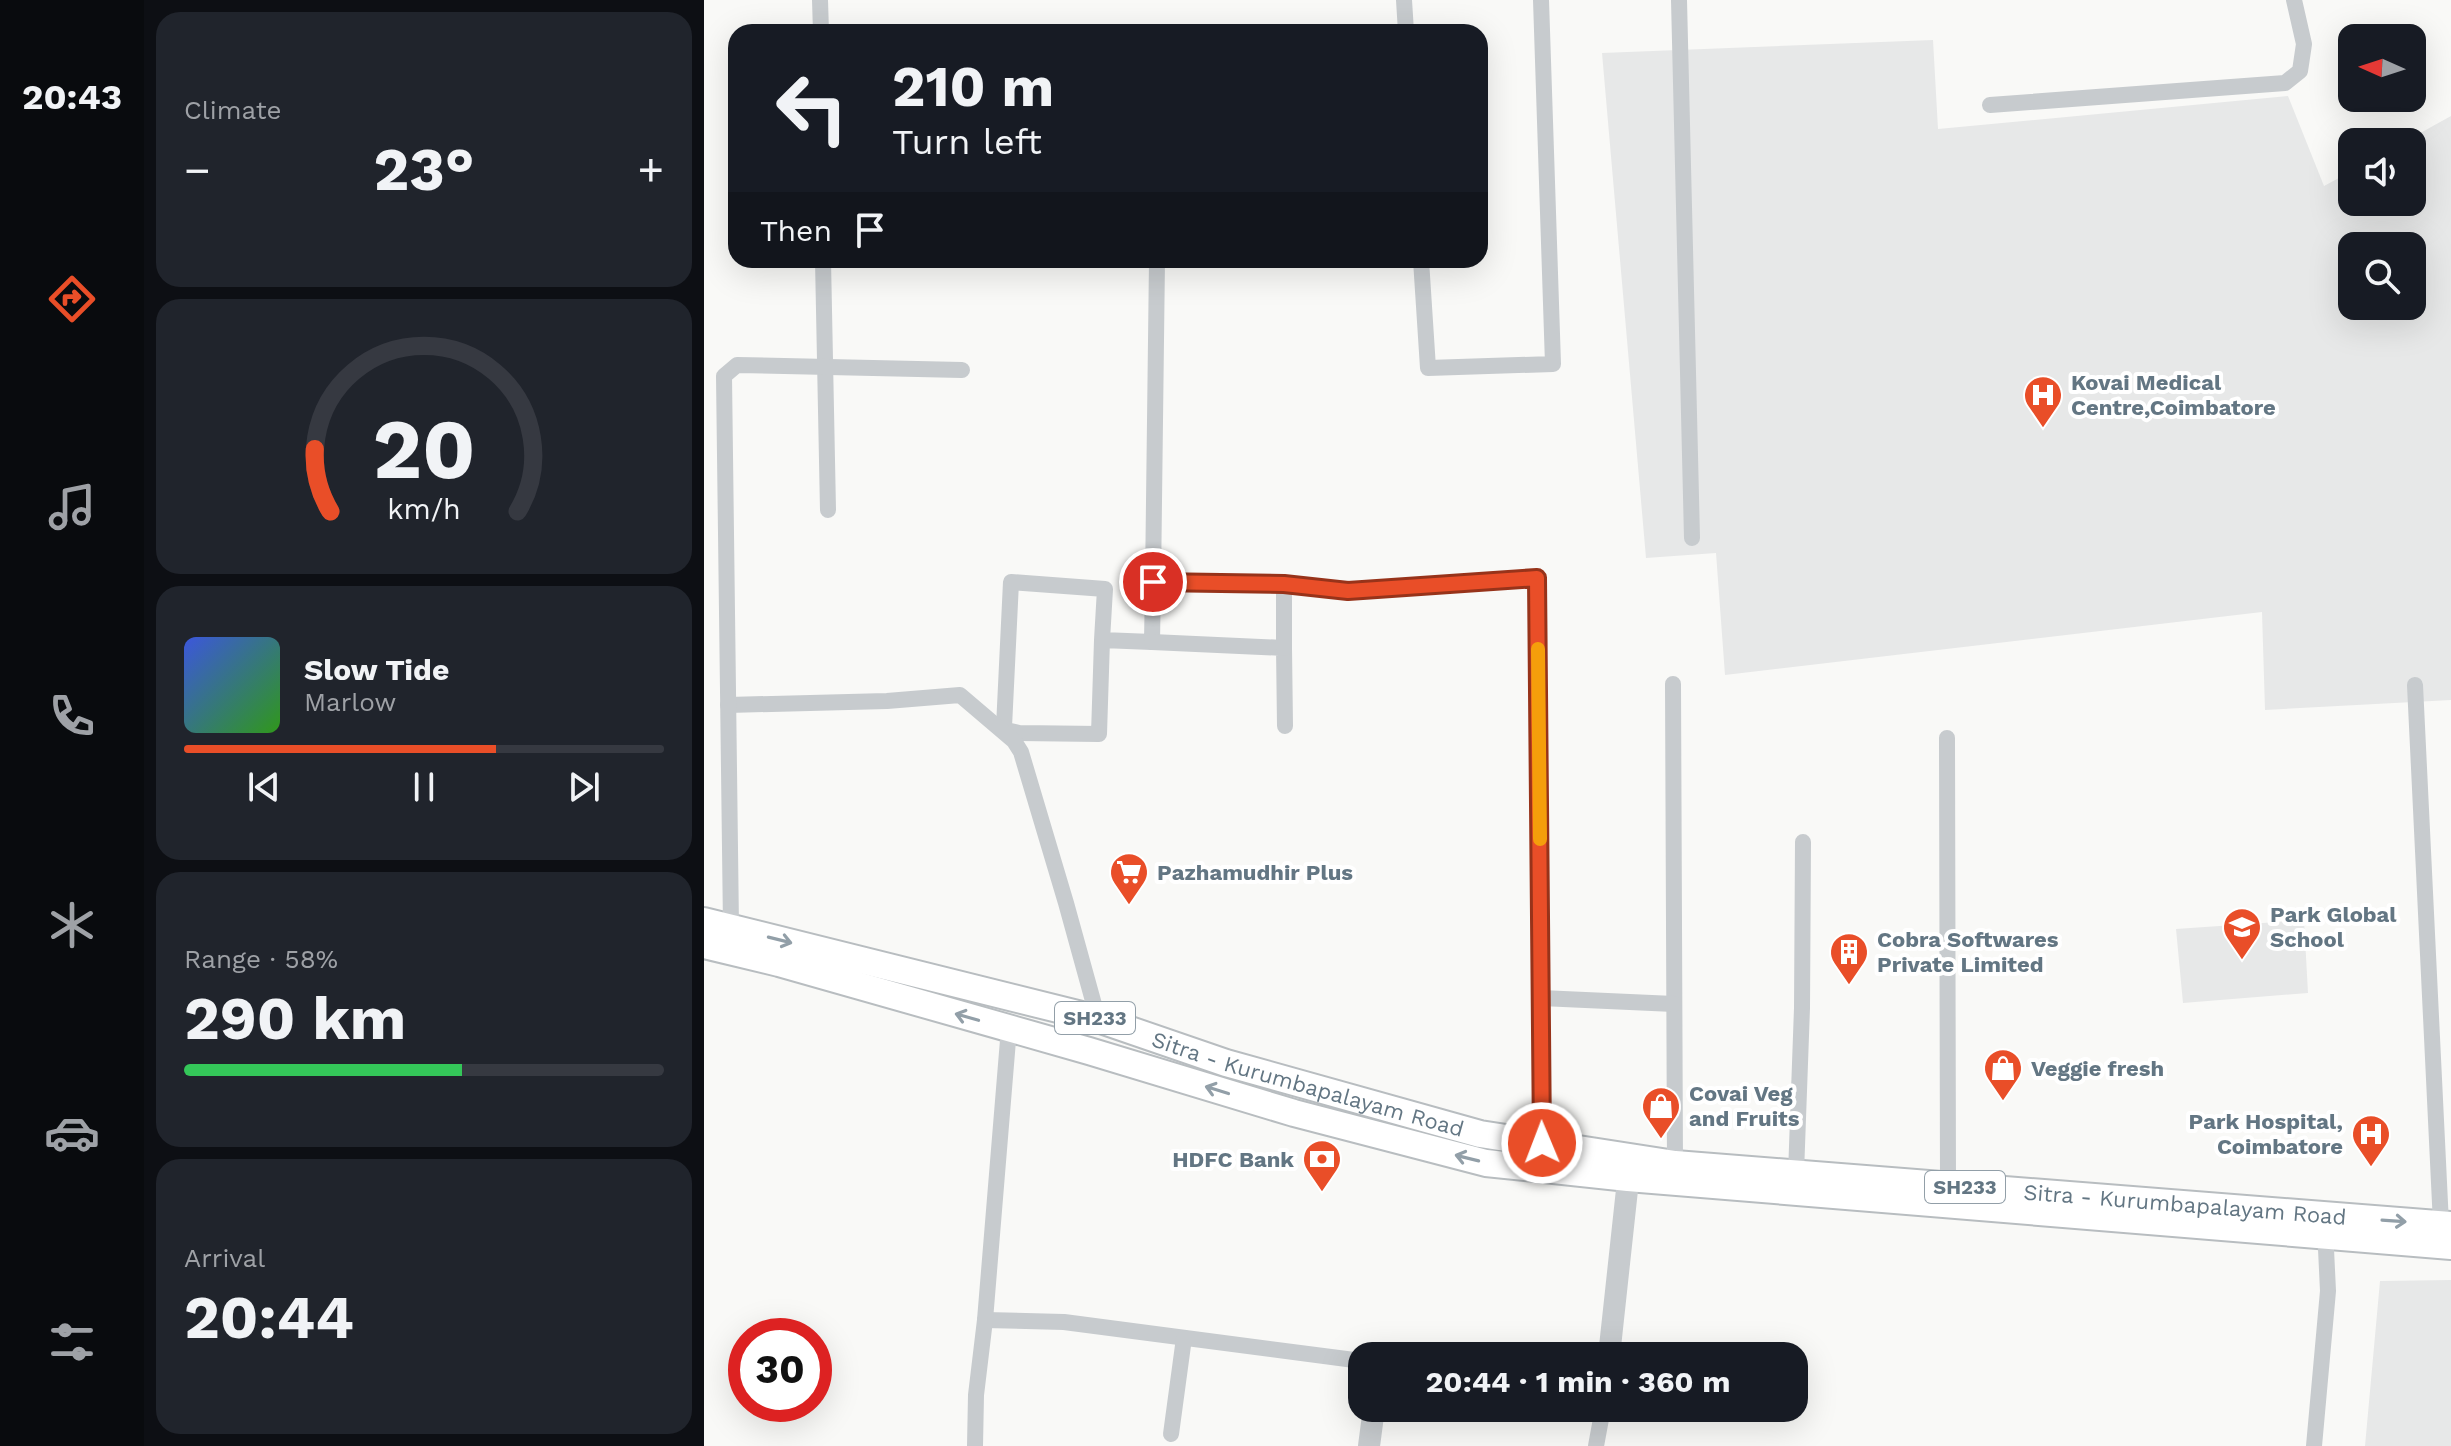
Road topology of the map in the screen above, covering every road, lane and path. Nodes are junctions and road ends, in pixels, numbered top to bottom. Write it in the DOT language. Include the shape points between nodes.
graph roads {
  1 [pos="820,0"];
  2 [pos="1404,0"];
  3 [pos="1541,0"];
  4 [pos="1679,0"];
  5 [pos="2294,0"];
  6 [pos="821,24"];
  7 [pos="1406,24"];
  8 [pos="1990,105"];
  9 [pos="823,268"];
  10 [pos="1157,268"];
  11 [pos="1422,268"];
  12 [pos="824,367"];
  13 [pos="962,370"];
  14 [pos="828,510"];
  15 [pos="1692,538"];
  16 [pos="1153,582"];
  17 [pos="1284,584"];
  18 [pos="1102,640"];
  19 [pos="1152,642"];
  20 [pos="1284,648"];
  21 [pos="1673,684"];
  22 [pos="2415,685"];
  23 [pos="728,705"];
  24 [pos="1285,726"];
  25 [pos="1947,738"];
  26 [pos="1803,842"];
  27 [pos="704,921"];
  28 [pos="731,927"];
  29 [pos="704,945"];
  30 [pos="1541,998"];
  31 [pos="1674,1004"];
  32 [pos="1098,1019"];
  33 [pos="1009,1028"];
  34 [pos="1542,1143"];
  35 [pos="1675,1164"];
  36 [pos="1629,1168"];
  37 [pos="1796,1174"];
  38 [pos="1948,1185"];
  39 [pos="2325,1226"];
  40 [pos="2448,1232"];
  41 [pos="985,1320"];
  42 [pos="1184,1338"];
  43 [pos="1610,1342"];
  44 [pos="1348,1359"];
  45 [pos="1372,1422"];
  46 [pos="1600,1422"];
  47 [pos="1171,1434"];
  48 [pos="975,1446"];
  49 [pos="1369,1446"];
  50 [pos="1596,1446"];
  51 [pos="2314,1446"];
  1 -- 6 [label="street"];
  2 -- 7 [label="street"];
  3 -- 11 [label="street" via="1553,364 1428,368"];
  4 -- 15 [label="street"];
  5 -- 8 [label="street" via="2304,44 2300,71 2285,83"];
  9 -- 12 [label="street"];
  10 -- 16 [label="street"];
  12 -- 13 [label="street"];
  12 -- 14 [label="street"];
  12 -- 23 [label="street" via="737,365 724,376"];
  16 -- 17 [label="street"];
  16 -- 19 [label="street"];
  17 -- 20 [label="street"];
  17 -- 30 [label="street" via="1348,591 1537,578"];
  18 -- 18 [label="street" via="1099,734 1006,730 1011,582 1105,589"];
  18 -- 19 [label="street"];
  19 -- 20 [label="street"];
  20 -- 24 [label="street"];
  21 -- 31 [label="street"];
  22 -- 40 [label="street"];
  23 -- 28 [label="street"];
  23 -- 32 [label="street" via="960,695 1021,752"];
  25 -- 38 [label="street"];
  26 -- 37 [label="street"];
  27 -- 28 [label="main road, Sitra - Kurumbapalayam Road / SH233"];
  28 -- 32 [label="main road, Sitra - Kurumbapalayam Road / SH233, one-way"];
  33 -- 29 [label="main road, one-way"];
  30 -- 31 [label="street"];
  30 -- 34 [label="street"];
  31 -- 35 [label="street"];
  32 -- 34 [label="main road, Sitra - Kurumbapalayam Road / SH233" via="1226,1063 1480,1134"];
  36 -- 33 [label="main road, one-way" via="1486,1163 1294,1113"];
  33 -- 41 [label="street"];
  34 -- 36 [label="main road, Sitra - Kurumbapalayam Road / SH233"];
  35 -- 36 [label="main road, Sitra - Kurumbapalayam Road / SH233"];
  35 -- 37 [label="main road, Sitra - Kurumbapalayam Road / SH233"];
  36 -- 39 [label="main road, Sitra - Kurumbapalayam Road / SH233"];
  36 -- 43 [label="street"];
  37 -- 38 [label="main road, Sitra - Kurumbapalayam Road / SH233"];
  38 -- 39 [label="main road, Sitra - Kurumbapalayam Road / SH233"];
  39 -- 40 [label="main road, Sitra - Kurumbapalayam Road / SH233"];
  39 -- 51 [label="street" via="2328,1291"];
  41 -- 42 [label="street" via="1064,1322"];
  41 -- 48 [label="street"];
  42 -- 44 [label="street"];
  42 -- 47 [label="street"];
  45 -- 49 [label="street"];
  46 -- 50 [label="street"];
}
